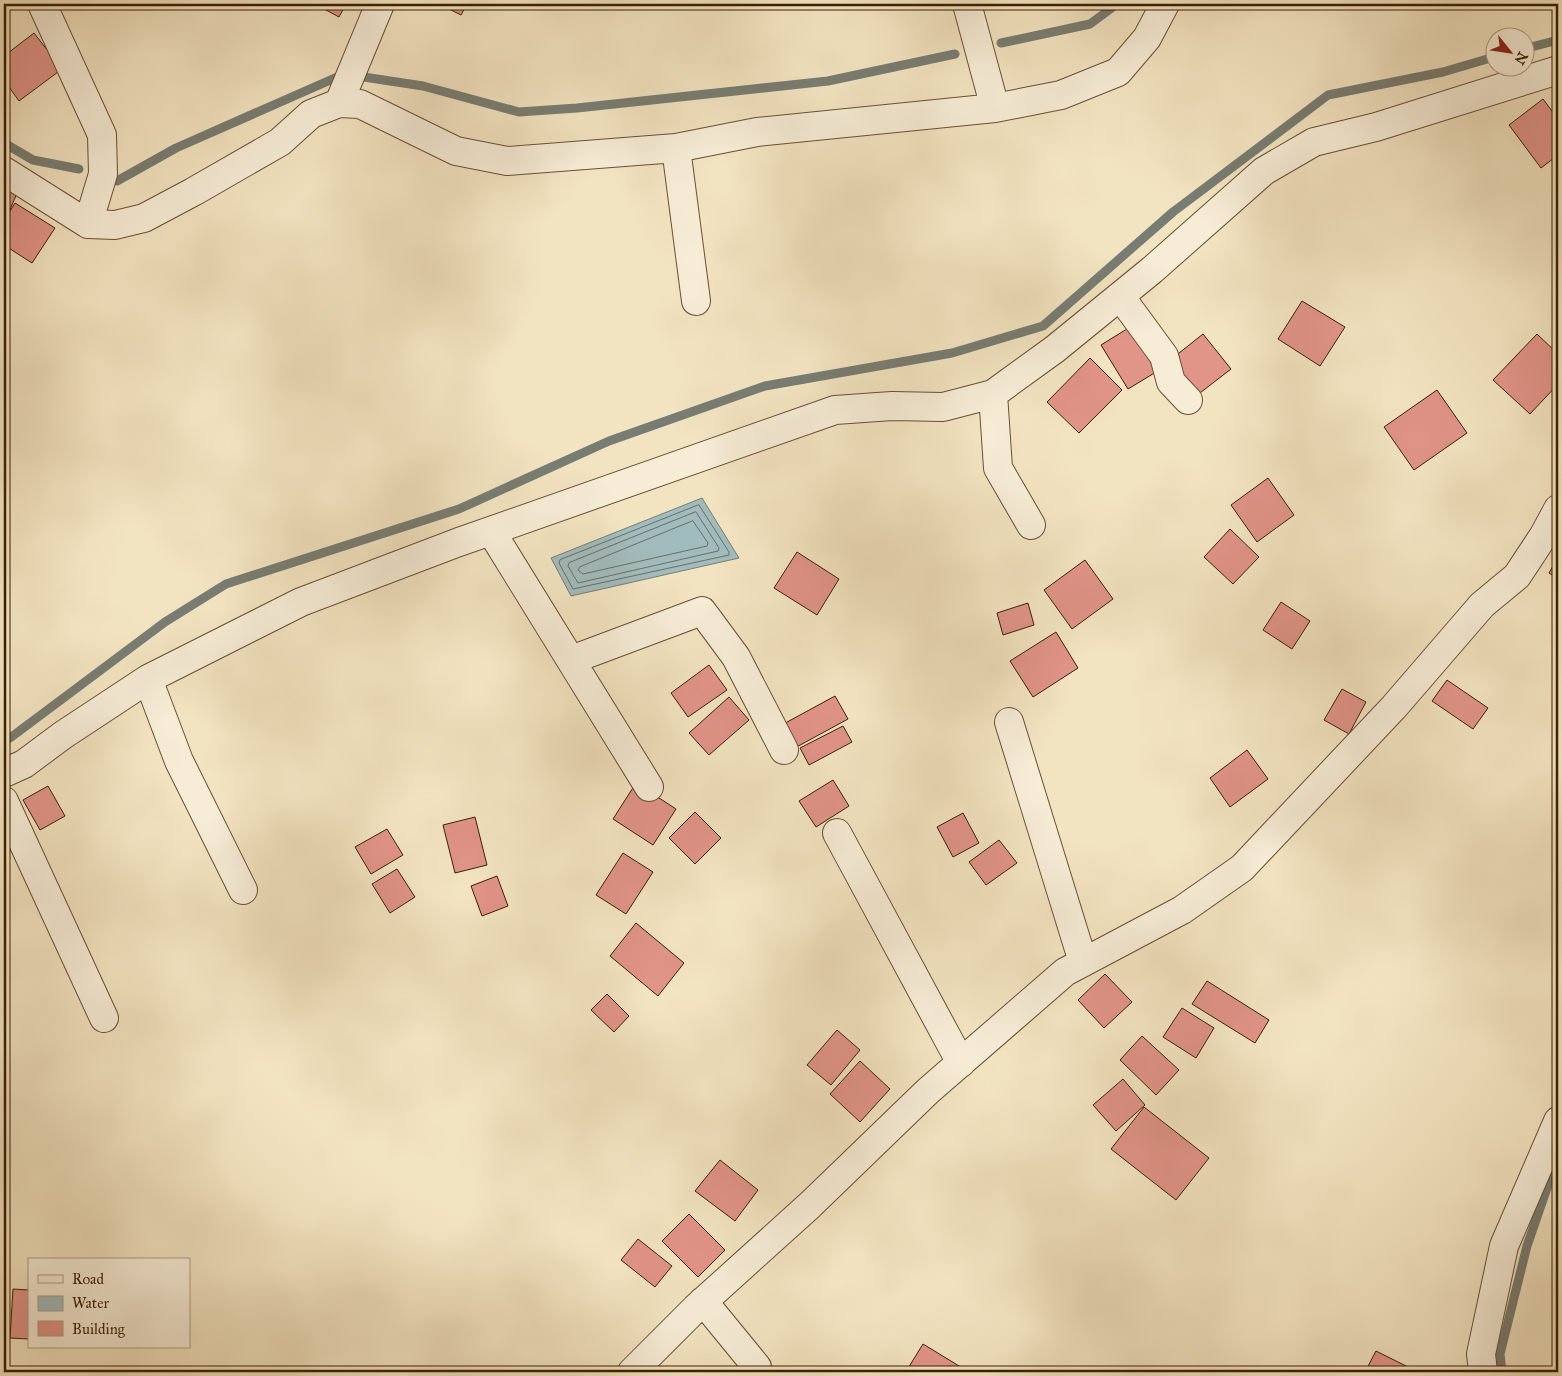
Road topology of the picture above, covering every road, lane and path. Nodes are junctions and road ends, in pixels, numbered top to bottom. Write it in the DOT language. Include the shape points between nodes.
graph roads {
  1 [pos="42,4"];
  2 [pos="380,4"];
  3 [pos="967,4"];
  4 [pos="1165,4"];
  5 [pos="1558,70"];
  6 [pos="339,103"];
  7 [pos="995,108"];
  8 [pos="676,148"];
  9 [pos="4,171"];
  10 [pos="88,224"];
  11 [pos="1120,296"];
  12 [pos="696,301"];
  13 [pos="993,394"];
  14 [pos="1188,400"];
  15 [pos="1558,509"];
  16 [pos="1031,525"];
  17 [pos="491,531"];
  18 [pos="571,660"];
  19 [pos="148,679"];
  20 [pos="1009,722"];
  21 [pos="784,750"];
  22 [pos="4,773"];
  23 [pos="649,787"];
  24 [pos="4,801"];
  25 [pos="837,833"];
  26 [pos="243,890"];
  27 [pos="1084,962"];
  28 [pos="104,1018"];
  29 [pos="961,1063"];
  30 [pos="1558,1121"];
  31 [pos="703,1301"];
  32 [pos="758,1367"];
  33 [pos="632,1372"];
  34 [pos="1483,1372"];
  1 -- 10 [label="street" via="102,135 102,174"];
  2 -- 6 [label="street"];
  3 -- 7 [label="street"];
  4 -- 7 [label="street" via="1147,38 1118,72 1061,96"];
  5 -- 11 [label="street" via="1376,127 1314,142 1264,171"];
  6 -- 8 [label="street" via="360,104 456,152 506,161"];
  6 -- 10 [label="street" via="311,114 280,142 144,218 115,225"];
  7 -- 8 [label="street" via="757,132"];
  8 -- 12 [label="street"];
  9 -- 10 [label="street"];
  11 -- 13 [label="street"];
  11 -- 14 [label="street" via="1164,356 1171,382"];
  13 -- 16 [label="street" via="998,468"];
  13 -- 17 [label="street" via="943,407 835,410"];
  15 -- 27 [label="street" via="1517,576 1482,605 1394,707 1242,868 1182,910"];
  17 -- 18 [label="street"];
  17 -- 19 [label="street" via="301,602"];
  18 -- 21 [label="street" via="702,611 736,657"];
  18 -- 23 [label="street"];
  19 -- 22 [label="street" via="63,734 24,764"];
  19 -- 26 [label="street" via="179,760"];
  20 -- 27 [label="street"];
  24 -- 28 [label="street"];
  25 -- 29 [label="street"];
  27 -- 29 [label="street" via="1064,972"];
  29 -- 31 [label="street"];
  30 -- 34 [label="street" via="1504,1246 1481,1354"];
  31 -- 32 [label="street"];
  31 -- 33 [label="street"];
}
